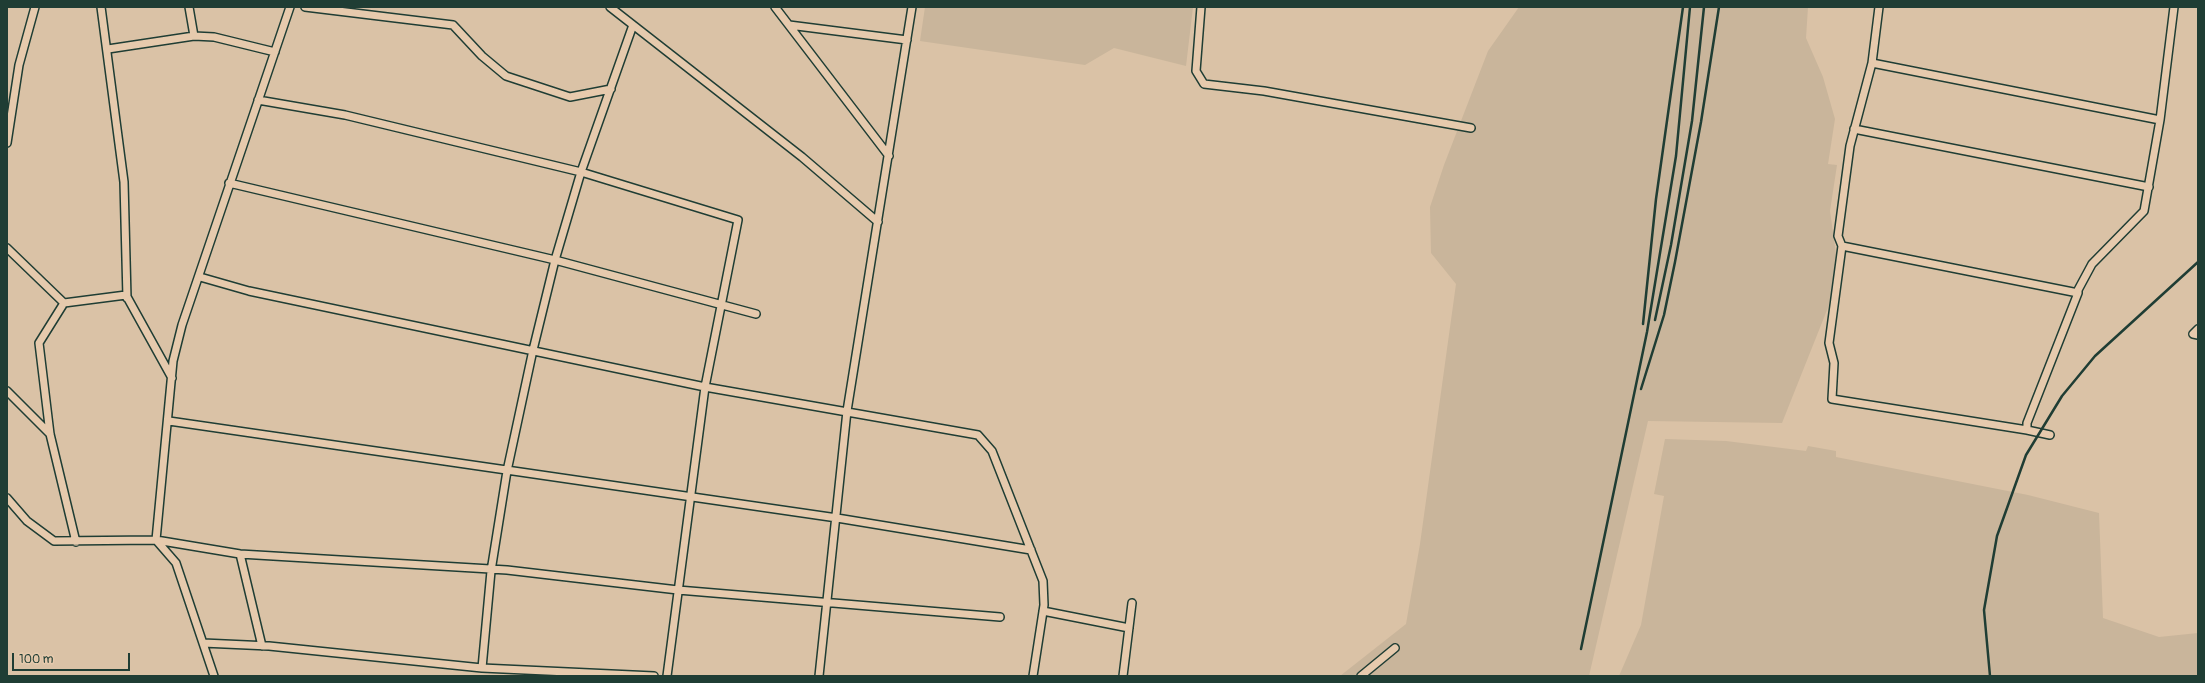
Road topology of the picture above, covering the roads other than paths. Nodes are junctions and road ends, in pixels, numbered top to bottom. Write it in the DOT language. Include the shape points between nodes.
graph roads {
  1 [pos="35,7"];
  2 [pos="101,7"];
  3 [pos="190,7"];
  4 [pos="290,7"];
  5 [pos="305,7"];
  6 [pos="610,7"];
  7 [pos="775,7"];
  8 [pos="912,7"];
  9 [pos="1201,7"];
  10 [pos="1879,7"];
  11 [pos="2174,7"];
  12 [pos="633,25"];
  13 [pos="789,25"];
  14 [pos="194,36"];
  15 [pos="907,40"];
  16 [pos="108,49"];
  17 [pos="275,52"];
  18 [pos="1872,63"];
  19 [pos="611,89"];
  20 [pos="258,100"];
  21 [pos="2160,120"];
  22 [pos="1472,128"];
  23 [pos="1854,129"];
  24 [pos="7,142"];
  25 [pos="888,156"];
  26 [pos="581,172"];
  27 [pos="228,183"];
  28 [pos="2149,187"];
  29 [pos="878,222"];
  30 [pos="1842,246"];
  31 [pos="7,248"];
  32 [pos="555,260"];
  33 [pos="200,277"];
  34 [pos="2078,293"];
  35 [pos="127,298"];
  36 [pos="64,303"];
  37 [pos="721,305"];
  38 [pos="756,314"];
  39 [pos="2198,328"];
  40 [pos="2198,335"];
  41 [pos="533,350"];
  42 [pos="172,378"];
  43 [pos="705,387"];
  44 [pos="7,390"];
  45 [pos="847,411"];
  46 [pos="169,421"];
  47 [pos="2027,430"];
  48 [pos="50,434"];
  49 [pos="2050,436"];
  50 [pos="507,471"];
  51 [pos="692,497"];
  52 [pos="7,498"];
  53 [pos="837,518"];
  54 [pos="156,540"];
  55 [pos="76,542"];
  56 [pos="1031,550"];
  57 [pos="240,554"];
  58 [pos="491,570"];
  59 [pos="678,590"];
  60 [pos="828,601"];
  61 [pos="1132,603"];
  62 [pos="1043,611"];
  63 [pos="1000,617"];
  64 [pos="1129,628"];
  65 [pos="203,643"];
  66 [pos="262,646"];
  67 [pos="1395,648"];
  68 [pos="482,668"];
  69 [pos="214,676"];
  70 [pos="654,676"];
  71 [pos="668,676"];
  72 [pos="819,676"];
  73 [pos="1033,676"];
  74 [pos="1123,676"];
  75 [pos="1361,676"];
  1 -- 24 [label="street" via="19,65"];
  2 -- 16 [label="street"];
  3 -- 14 [label="street"];
  4 -- 17 [label="street"];
  5 -- 19 [label="street" via="453,25 482,56 506,76 570,97"];
  6 -- 12 [label="street"];
  7 -- 13 [label="street"];
  8 -- 15 [label="street"];
  9 -- 22 [label="street" via="1196,71 1204,84 1264,91"];
  10 -- 18 [label="street"];
  11 -- 21 [label="street"];
  12 -- 19 [label="street"];
  12 -- 29 [label="street" via="802,157"];
  13 -- 15 [label="street"];
  13 -- 25 [label="street"];
  14 -- 16 [label="street"];
  14 -- 17 [label="street" via="214,37"];
  15 -- 25 [label="street"];
  16 -- 35 [label="street" via="124,182"];
  17 -- 20 [label="street"];
  18 -- 21 [label="street"];
  18 -- 23 [label="street"];
  19 -- 26 [label="street"];
  20 -- 26 [label="street" via="345,115"];
  20 -- 27 [label="street"];
  21 -- 28 [label="street"];
  23 -- 28 [label="street"];
  23 -- 30 [label="street" via="1838,236"];
  25 -- 29 [label="street"];
  26 -- 32 [label="street"];
  26 -- 37 [label="street" via="738,220"];
  27 -- 32 [label="street"];
  27 -- 33 [label="street"];
  28 -- 34 [label="street" via="2144,211 2092,264"];
  29 -- 45 [label="street"];
  30 -- 34 [label="street"];
  30 -- 47 [label="street" via="1829,343 1834,363 1832,399"];
  31 -- 36 [label="street"];
  32 -- 37 [label="street"];
  32 -- 41 [label="street"];
  33 -- 41 [label="street" via="249,291"];
  33 -- 42 [label="street" via="182,325"];
  34 -- 47 [label="street" via="2030,415"];
  35 -- 36 [label="street" via="126,295"];
  35 -- 42 [label="street"];
  36 -- 48 [label="street" via="39,344"];
  37 -- 38 [label="street"];
  37 -- 43 [label="street"];
  39 -- 40 [label="street" via="2193,334"];
  41 -- 43 [label="street"];
  41 -- 50 [label="street"];
  42 -- 46 [label="street"];
  43 -- 45 [label="street"];
  43 -- 51 [label="street"];
  44 -- 48 [label="street"];
  45 -- 53 [label="street"];
  45 -- 56 [label="street" via="978,435 992,451"];
  46 -- 50 [label="street"];
  46 -- 54 [label="street"];
  47 -- 49 [label="street"];
  48 -- 55 [label="street"];
  50 -- 51 [label="street"];
  50 -- 58 [label="street"];
  51 -- 53 [label="street"];
  51 -- 59 [label="street"];
  52 -- 55 [label="street" via="27,521 54,541"];
  53 -- 56 [label="street"];
  53 -- 60 [label="street"];
  54 -- 55 [label="street"];
  54 -- 57 [label="street"];
  54 -- 65 [label="street" via="176,563"];
  56 -- 62 [label="street" via="1043,581"];
  57 -- 58 [label="street"];
  57 -- 66 [label="street"];
  58 -- 59 [label="street"];
  58 -- 68 [label="street"];
  59 -- 60 [label="street"];
  59 -- 71 [label="street"];
  60 -- 63 [label="street"];
  60 -- 72 [label="street"];
  61 -- 64 [label="street"];
  62 -- 64 [label="street"];
  62 -- 73 [label="street"];
  64 -- 74 [label="street"];
  65 -- 66 [label="street"];
  65 -- 69 [label="street"];
  66 -- 68 [label="street"];
  67 -- 75 [label="street"];
  68 -- 70 [label="street"];
}
